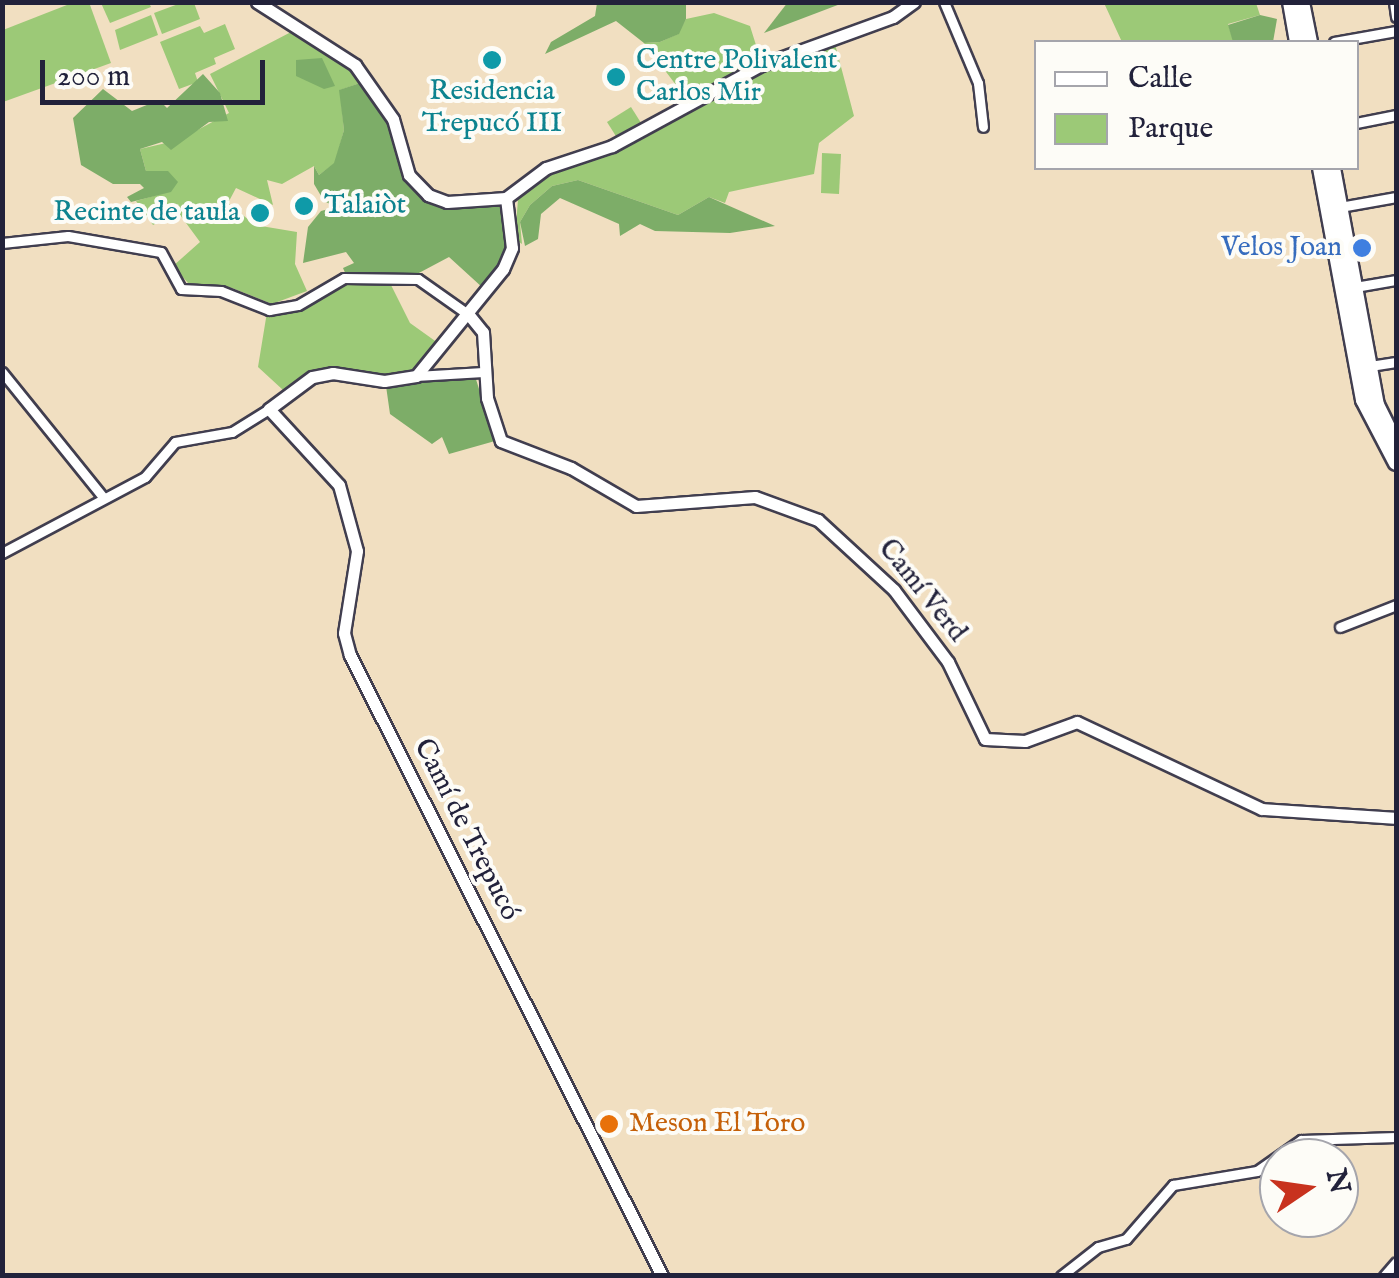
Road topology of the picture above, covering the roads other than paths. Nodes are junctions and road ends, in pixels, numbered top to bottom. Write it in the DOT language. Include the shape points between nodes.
graph roads {
  1 [pos="257,2"];
  2 [pos="914,2"];
  3 [pos="944,2"];
  4 [pos="1290,2"];
  5 [pos="1302,2"];
  6 [pos="1394,2"];
  7 [pos="275,6"];
  8 [pos="1396,17"];
  9 [pos="1396,31"];
  10 [pos="1297,40"];
  11 [pos="1310,40"];
  12 [pos="1345,40"];
  13 [pos="1396,116"];
  14 [pos="1359,122"];
  15 [pos="983,127"];
  16 [pos="1320,170"];
  17 [pos="1333,170"];
  18 [pos="1396,197"];
  19 [pos="506,198"];
  20 [pos="1340,207"];
  21 [pos="2,244"];
  22 [pos="1396,280"];
  23 [pos="1355,287"];
  24 [pos="469,315"];
  25 [pos="1396,362"];
  26 [pos="1370,366"];
  27 [pos="2,372"];
  28 [pos="482,372"];
  29 [pos="416,376"];
  30 [pos="269,409"];
  31 [pos="1396,442"];
  32 [pos="1396,463"];
  33 [pos="103,497"];
  34 [pos="2,553"];
  35 [pos="1396,605"];
  36 [pos="1340,627"];
  37 [pos="1396,818"];
  38 [pos="1396,1137"];
  39 [pos="1396,1262"];
  40 [pos="662,1276"];
  41 [pos="1061,1276"];
  42 [pos="1384,1276"];
  1 -- 7 [label="street"];
  2 -- 19 [label="street" via="893,18 761,65 612,146 546,168"];
  3 -- 15 [label="street" via="978,83"];
  4 -- 10 [label="main road"];
  5 -- 11 [label="main road"];
  6 -- 8 [label="street"];
  7 -- 19 [label="street" via="355,65 393,118 409,174 428,195 447,202"];
  9 -- 12 [label="street"];
  13 -- 14 [label="street"];
  16 -- 32 [label="main road" via="1363,400"];
  17 -- 20 [label="main road"];
  18 -- 20 [label="street"];
  19 -- 24 [label="street" via="512,248"];
  20 -- 23 [label="main road"];
  21 -- 24 [label="street" via="82,237 162,252 181,289 221,290 269,310 298,306 344,278 418,279"];
  22 -- 23 [label="street"];
  23 -- 26 [label="main road"];
  24 -- 28 [label="street, Camí Verd" via="482,332"];
  24 -- 29 [label="street"];
  25 -- 26 [label="street"];
  26 -- 31 [label="main road" via="1378,405"];
  27 -- 33 [label="street"];
  28 -- 29 [label="street"];
  28 -- 37 [label="street, Camí Verd" via="502,441 571,468 613,498 659,507 755,498 818,520 894,590 948,662 984,739 1025,741 1077,722 1262,808"];
  29 -- 30 [label="street" via="384,381 333,372 312,378"];
  30 -- 33 [label="street" via="232,432 175,442 145,477"];
  30 -- 40 [label="street, Camí de Trepucó" via="339,485 357,551 344,633 350,655"];
  33 -- 34 [label="street"];
  35 -- 36 [label="street"];
  38 -- 41 [label="street" via="1300,1140 1257,1171 1173,1185 1126,1239 1098,1247"];
  39 -- 42 [label="street"];
}
